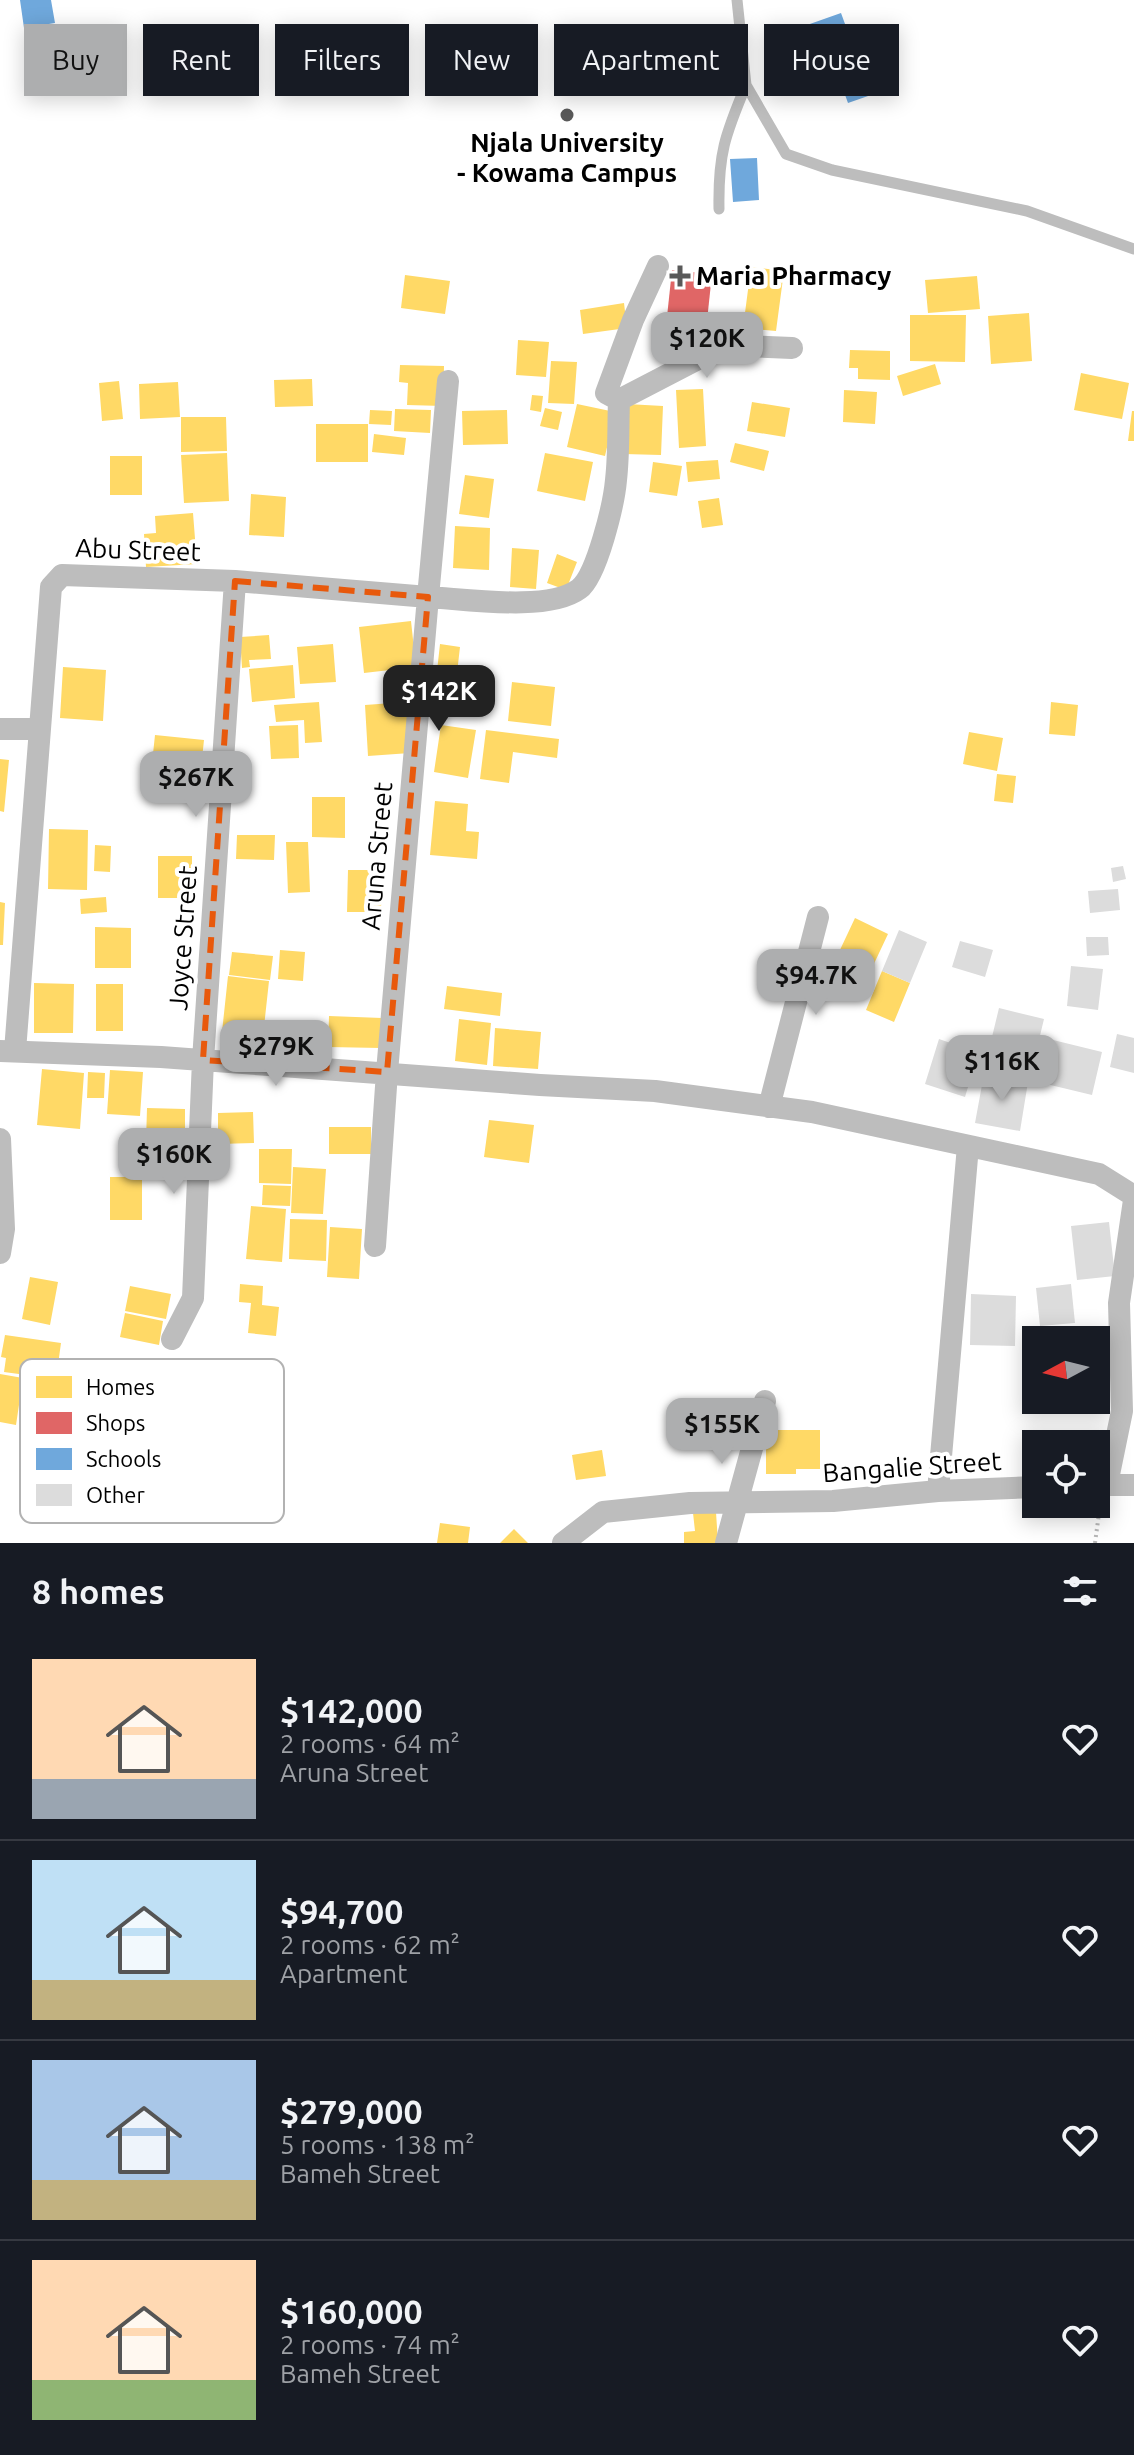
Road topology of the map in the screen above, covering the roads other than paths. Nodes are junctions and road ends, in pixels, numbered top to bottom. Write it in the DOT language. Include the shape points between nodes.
graph roads {
  1 [pos="737,0"];
  2 [pos="740,24"];
  3 [pos="748,88"];
  4 [pos="742,96"];
  5 [pos="719,209"];
  6 [pos="1134,249"];
  7 [pos="658,266"];
  8 [pos="792,348"];
  9 [pos="448,381"];
  10 [pos="613,396"];
  11 [pos="235,581"];
  12 [pos="428,597"];
  13 [pos="0,729"];
  14 [pos="39,729"];
  15 [pos="818,917"];
  16 [pos="7,1051"];
  17 [pos="203,1060"];
  18 [pos="387,1072"];
  19 [pos="769,1107"];
  20 [pos="0,1139"];
  21 [pos="968,1146"];
  22 [pos="1134,1198"];
  23 [pos="375,1246"];
  24 [pos="0,1253"];
  25 [pos="172,1339"];
  26 [pos="765,1401"];
  27 [pos="1110,1453"];
  28 [pos="1110,1485"];
  29 [pos="1134,1485"];
  30 [pos="1022,1488"];
  31 [pos="938,1491"];
  32 [pos="736,1502"];
  33 [pos="563,1543"];
  34 [pos="726,1543"];
  1 -- 2 [label="lane"];
  3 -- 6 [label="lane" via="786,154 832,170 1027,211"];
  4 -- 5 [label="lane" via="721,149"];
  7 -- 10 [label="street" via="633,320"];
  8 -- 10 [label="street" via="725,345"];
  9 -- 12 [label="street"];
  10 -- 12 [label="street" via="616,482 598,561 580,589 550,600 519,603"];
  11 -- 12 [label="street, Abu Street"];
  11 -- 14 [label="street, Abu Street" via="62,575 51,587"];
  11 -- 17 [label="street, Joyce Street"];
  12 -- 18 [label="street, Aruna Street"];
  13 -- 14 [label="street"];
  14 -- 16 [label="street, Abu Street"];
  15 -- 19 [label="street"];
  16 -- 17 [label="street"];
  17 -- 18 [label="street"];
  17 -- 25 [label="street, Joyce Street" via="193,1298"];
  18 -- 19 [label="street" via="655,1091"];
  18 -- 23 [label="street, Aruna Street"];
  19 -- 21 [label="street"];
  20 -- 24 [label="street"];
  21 -- 22 [label="street" via="1099,1174"];
  21 -- 31 [label="street"];
  22 -- 27 [label="street" via="1119,1303 1122,1411"];
  26 -- 32 [label="street"];
  28 -- 29 [label="street"];
  30 -- 31 [label="street, Bangalie Street"];
  31 -- 32 [label="street, Bangalie Street" via="833,1501"];
  32 -- 33 [label="street, Bangalie Street" via="603,1512"];
  32 -- 34 [label="street"];
}
